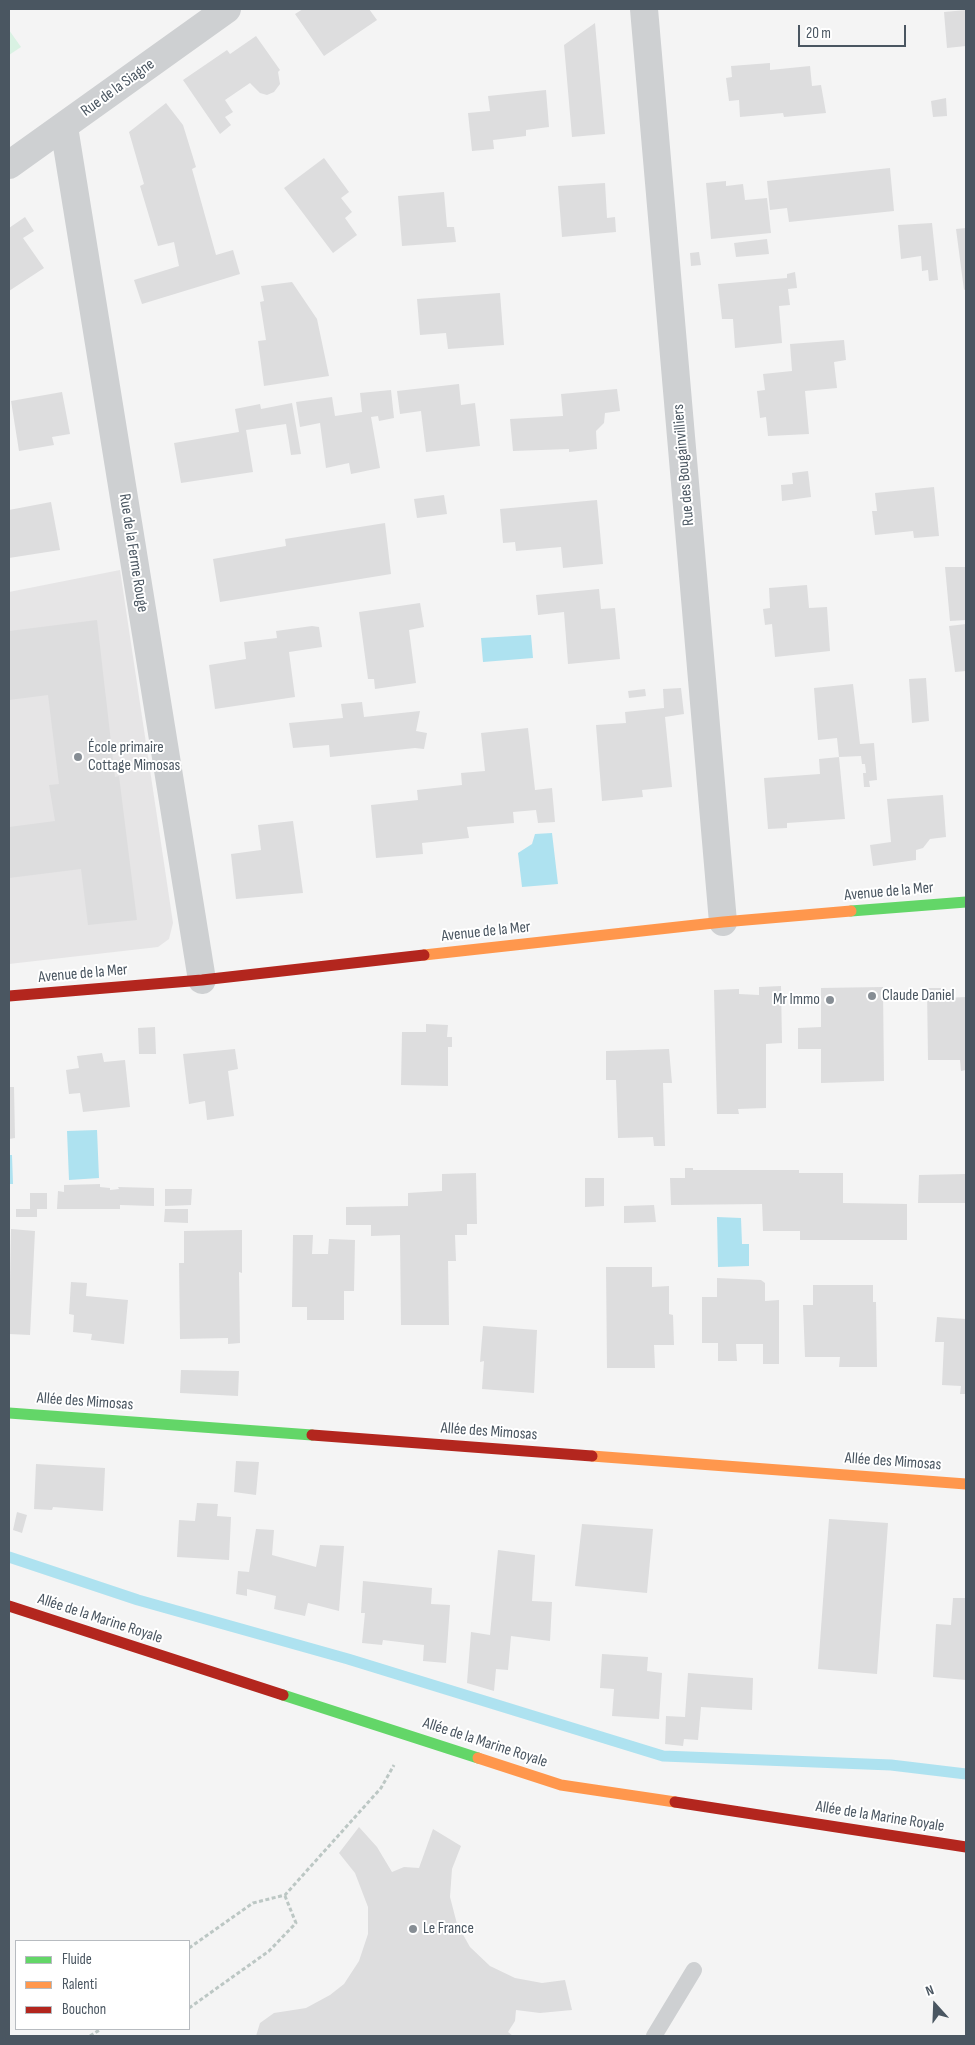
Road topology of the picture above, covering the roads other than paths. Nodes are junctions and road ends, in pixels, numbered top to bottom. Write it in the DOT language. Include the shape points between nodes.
graph roads {
  1 [pos="226,9"];
  2 [pos="644,9"];
  3 [pos="64,127"];
  4 [pos="9,165"];
  5 [pos="966,902"];
  6 [pos="723,922"];
  7 [pos="202,980"];
  8 [pos="9,996"];
  9 [pos="9,1413"];
  10 [pos="966,1484"];
  11 [pos="9,1606"];
  12 [pos="966,1847"];
  13 [pos="694,1970"];
  14 [pos="654,2036"];
  1 -- 3 [label="street, Rue de la Siagne"];
  2 -- 6 [label="street, Rue des Bougainvilliers"];
  3 -- 4 [label="street, Rue de la Siagne"];
  3 -- 7 [label="street, Rue de la Ferme Rouge"];
  5 -- 6 [label="street, Avenue de la Mer"];
  6 -- 7 [label="street, Avenue de la Mer"];
  7 -- 8 [label="street, Avenue de la Mer"];
  9 -- 10 [label="street, Allée des Mimosas"];
  11 -- 12 [label="street, Allée de la Marine Royale" via="561,1785"];
  13 -- 14 [label="lane"];
}
